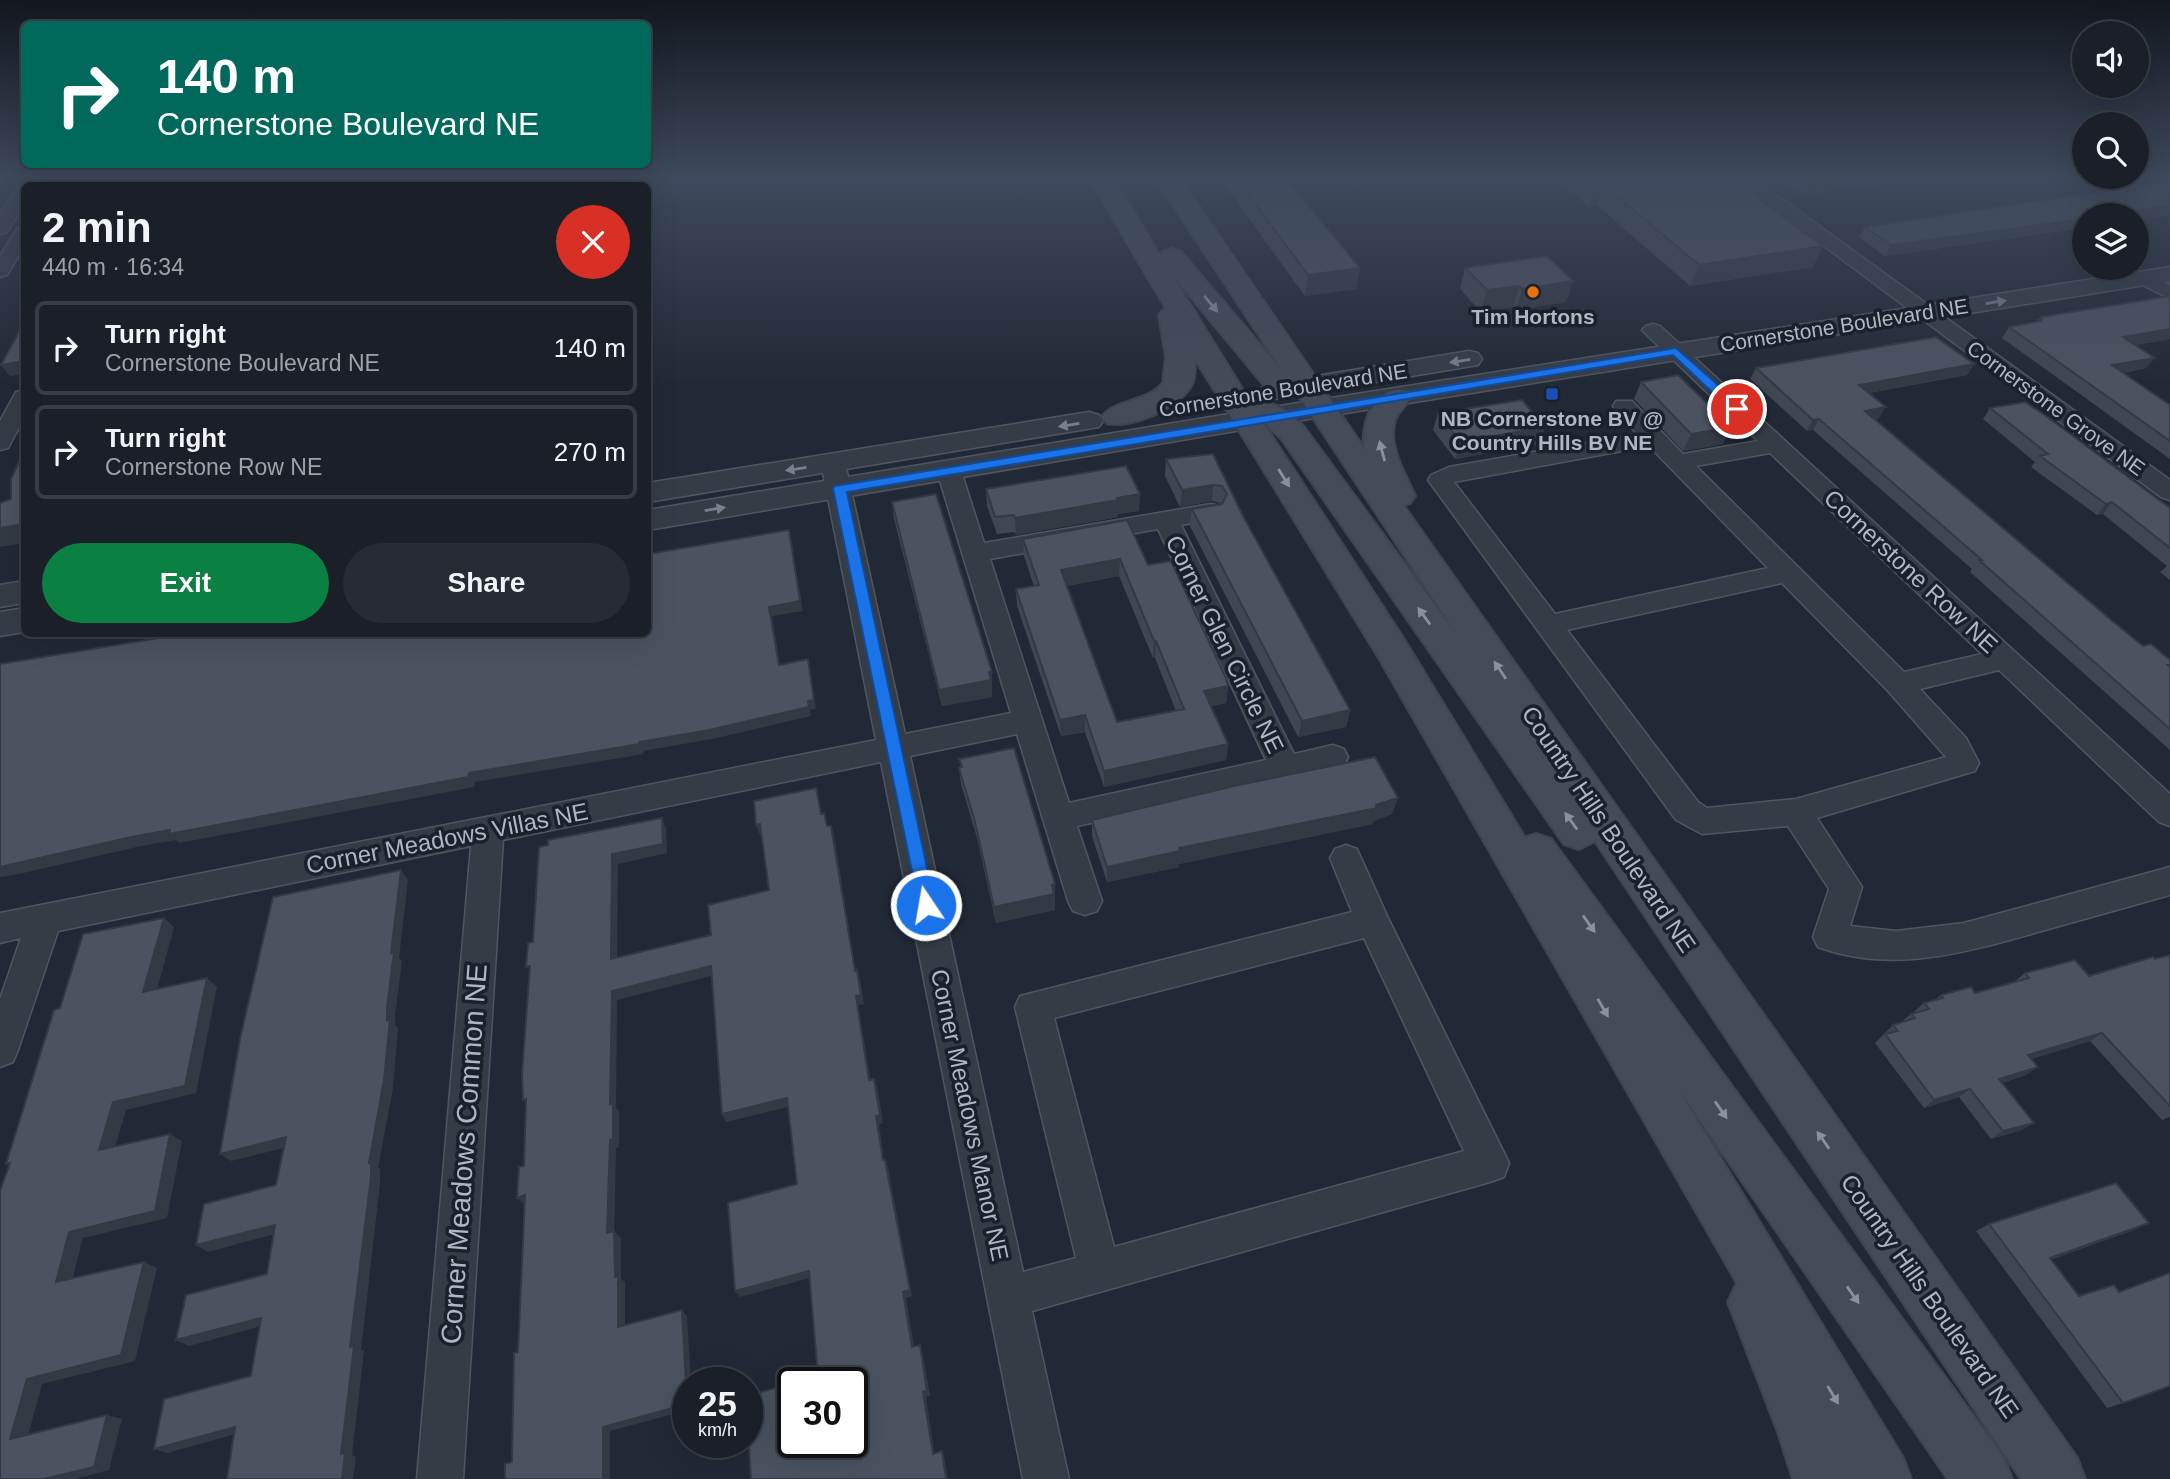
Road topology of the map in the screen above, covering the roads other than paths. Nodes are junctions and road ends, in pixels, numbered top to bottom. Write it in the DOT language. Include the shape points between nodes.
graph roads {
  1 [pos="16,245"];
  2 [pos="1143,245"];
  3 [pos="1156,245"];
  4 [pos="1205,245"];
  5 [pos="1833,245"];
  6 [pos="2170,252"];
  7 [pos="2149,262"];
  8 [pos="2072,267"];
  9 [pos="2149,269"];
  10 [pos="0,271"];
  11 [pos="2170,274"];
  12 [pos="2149,275"];
  13 [pos="1163,279"];
  14 [pos="2080,280"];
  15 [pos="2170,293"];
  16 [pos="1899,294"];
  17 [pos="1926,313"];
  18 [pos="1721,320"];
  19 [pos="1653,330"];
  20 [pos="1625,335"];
  21 [pos="1678,339"];
  22 [pos="1488,356"];
  23 [pos="21,395"];
  24 [pos="0,397"];
  25 [pos="1397,397"];
  26 [pos="21,401"];
  27 [pos="1278,403"];
  28 [pos="1624,406"];
  29 [pos="1117,417"];
  30 [pos="1654,438"];
  31 [pos="0,443"];
  32 [pos="1776,445"];
  33 [pos="21,446"];
  34 [pos="0,450"];
  35 [pos="1680,462"];
  36 [pos="949,471"];
  37 [pos="836,476"];
  38 [pos="2170,492"];
  39 [pos="651,493"];
  40 [pos="1211,512"];
  41 [pos="651,519"];
  42 [pos="1166,520"];
  43 [pos="975,553"];
  44 [pos="1424,560"];
  45 [pos="1786,573"];
  46 [pos="21,592"];
  47 [pos="0,596"];
  48 [pos="21,621"];
  49 [pos="0,624"];
  50 [pos="1548,625"];
  51 [pos="1392,650"];
  52 [pos="2005,659"];
  53 [pos="1898,684"];
  54 [pos="1028,721"];
  55 [pos="894,748"];
  56 [pos="1333,757"];
  57 [pos="1285,767"];
  58 [pos="1796,812"];
  59 [pos="2170,813"];
  60 [pos="1058,818"];
  61 [pos="488,829"];
  62 [pos="1346,858"];
  63 [pos="2170,881"];
  64 [pos="1085,901"];
  65 [pos="46,919"];
  66 [pos="1373,921"];
  67 [pos="0,928"];
  68 [pos="0,1050"];
  69 [pos="1783,1083"];
  70 [pos="1710,1189"];
  71 [pos="1100,1271"];
  72 [pos="1009,1297"];
  73 [pos="440,1479"];
  74 [pos="1046,1479"];
  75 [pos="1822,1479"];
  76 [pos="1882,1479"];
  77 [pos="1983,1479"];
  78 [pos="2056,1479"];
  1 -- 10 [label="street"];
  2 -- 13 [label="main road, Country Hills Boulevard NE"];
  3 -- 27 [label="main road, one-way"];
  4 -- 27 [label="main road, Country Hills Boulevard NE"];
  5 -- 16 [label="street, Cornerstone Grove NE"];
  6 -- 7 [label="street, Cornerstone Boulevard NE"];
  8 -- 16 [label="street, Cornerstone Boulevard NE"];
  9 -- 11 [label="street, Cornerstone Boulevard NE"];
  12 -- 15 [label="street"];
  13 -- 27 [label="main road, Country Hills Boulevard NE"];
  13 -- 29 [label="main road" via="1182,356 1179,383 1153,405"];
  17 -- 14 [label="street, Cornerstone Boulevard NE, one-way"];
  16 -- 17 [label="street, Cornerstone Grove NE"];
  16 -- 18 [label="street, Cornerstone Boulevard NE"];
  17 -- 21 [label="street, Cornerstone Boulevard NE"];
  17 -- 38 [label="street, Cornerstone Grove NE"];
  19 -- 20 [label="street"];
  19 -- 21 [label="street, Cornerstone Row NE"];
  21 -- 25 [label="street, Cornerstone Boulevard NE"];
  21 -- 32 [label="street, Cornerstone Row NE"];
  22 -- 27 [label="street, Cornerstone Boulevard NE, one-way"];
  23 -- 24 [label="street"];
  25 -- 27 [label="street, Cornerstone Boulevard NE"];
  44 -- 25 [label="main road, one-way" via="1378,435 1382,411"];
  26 -- 31 [label="street"];
  27 -- 29 [label="street, Cornerstone Boulevard NE"];
  27 -- 36 [label="street, Cornerstone Boulevard NE"];
  27 -- 44 [label="main road, Country Hills Boulevard NE"];
  27 -- 51 [label="main road, Country Hills Boulevard NE, one-way"];
  69 -- 27 [label="main road, one-way" via="1612,877 1292,432"];
  28 -- 30 [label="street"];
  29 -- 37 [label="street, Cornerstone Boulevard NE, one-way"];
  30 -- 35 [label="street"];
  30 -- 50 [label="street" via="1440,480"];
  32 -- 35 [label="street"];
  32 -- 52 [label="street, Cornerstone Row NE"];
  33 -- 34 [label="street"];
  35 -- 45 [label="street"];
  36 -- 37 [label="street, Cornerstone Boulevard NE"];
  36 -- 43 [label="street"];
  37 -- 39 [label="street, Cornerstone Boulevard NE, one-way"];
  41 -- 37 [label="street, Cornerstone Boulevard NE, one-way"];
  37 -- 55 [label="street, Corner Meadows Manor NE"];
  40 -- 42 [label="street, Corner Glen Circle NE"];
  42 -- 43 [label="street, Corner Glen Circle NE"];
  42 -- 57 [label="street, Corner Glen Circle NE"];
  43 -- 54 [label="street"];
  69 -- 44 [label="main road, Country Hills Boulevard NE, one-way"];
  45 -- 50 [label="street"];
  45 -- 53 [label="street"];
  46 -- 47 [label="street"];
  48 -- 49 [label="street"];
  50 -- 58 [label="street" via="1687,811 1702,821"];
  51 -- 70 [label="main road, Country Hills Boulevard NE, one-way"];
  51 -- 77 [label="main road, one-way"];
  52 -- 53 [label="street"];
  52 -- 59 [label="street, Cornerstone Row NE"];
  53 -- 58 [label="street" via="1955,746 1964,763"];
  54 -- 55 [label="street"];
  54 -- 60 [label="street"];
  55 -- 61 [label="street, Corner Meadows Villas NE"];
  55 -- 72 [label="street, Corner Meadows Manor NE"];
  56 -- 57 [label="street, Corner Glen Circle NE"];
  57 -- 60 [label="street, Corner Glen Circle NE"];
  58 -- 63 [label="street" via="1846,887 1830,937 1868,945 1964,939"];
  60 -- 64 [label="street"];
  61 -- 65 [label="street, Corner Meadows Villas NE"];
  61 -- 73 [label="street, Corner Meadows Common NE"];
  62 -- 66 [label="street"];
  65 -- 67 [label="street, Corner Meadows Villas NE"];
  65 -- 68 [label="street"];
  66 -- 71 [label="street" via="1033,1007"];
  66 -- 71 [label="street" via="1490,1163"];
  78 -- 69 [label="main road, Country Hills Boulevard NE, one-way"];
  70 -- 75 [label="main road"];
  70 -- 76 [label="main road, Country Hills Boulevard NE, one-way"];
  71 -- 72 [label="street"];
  72 -- 74 [label="street, Corner Meadows Manor NE"];
}
